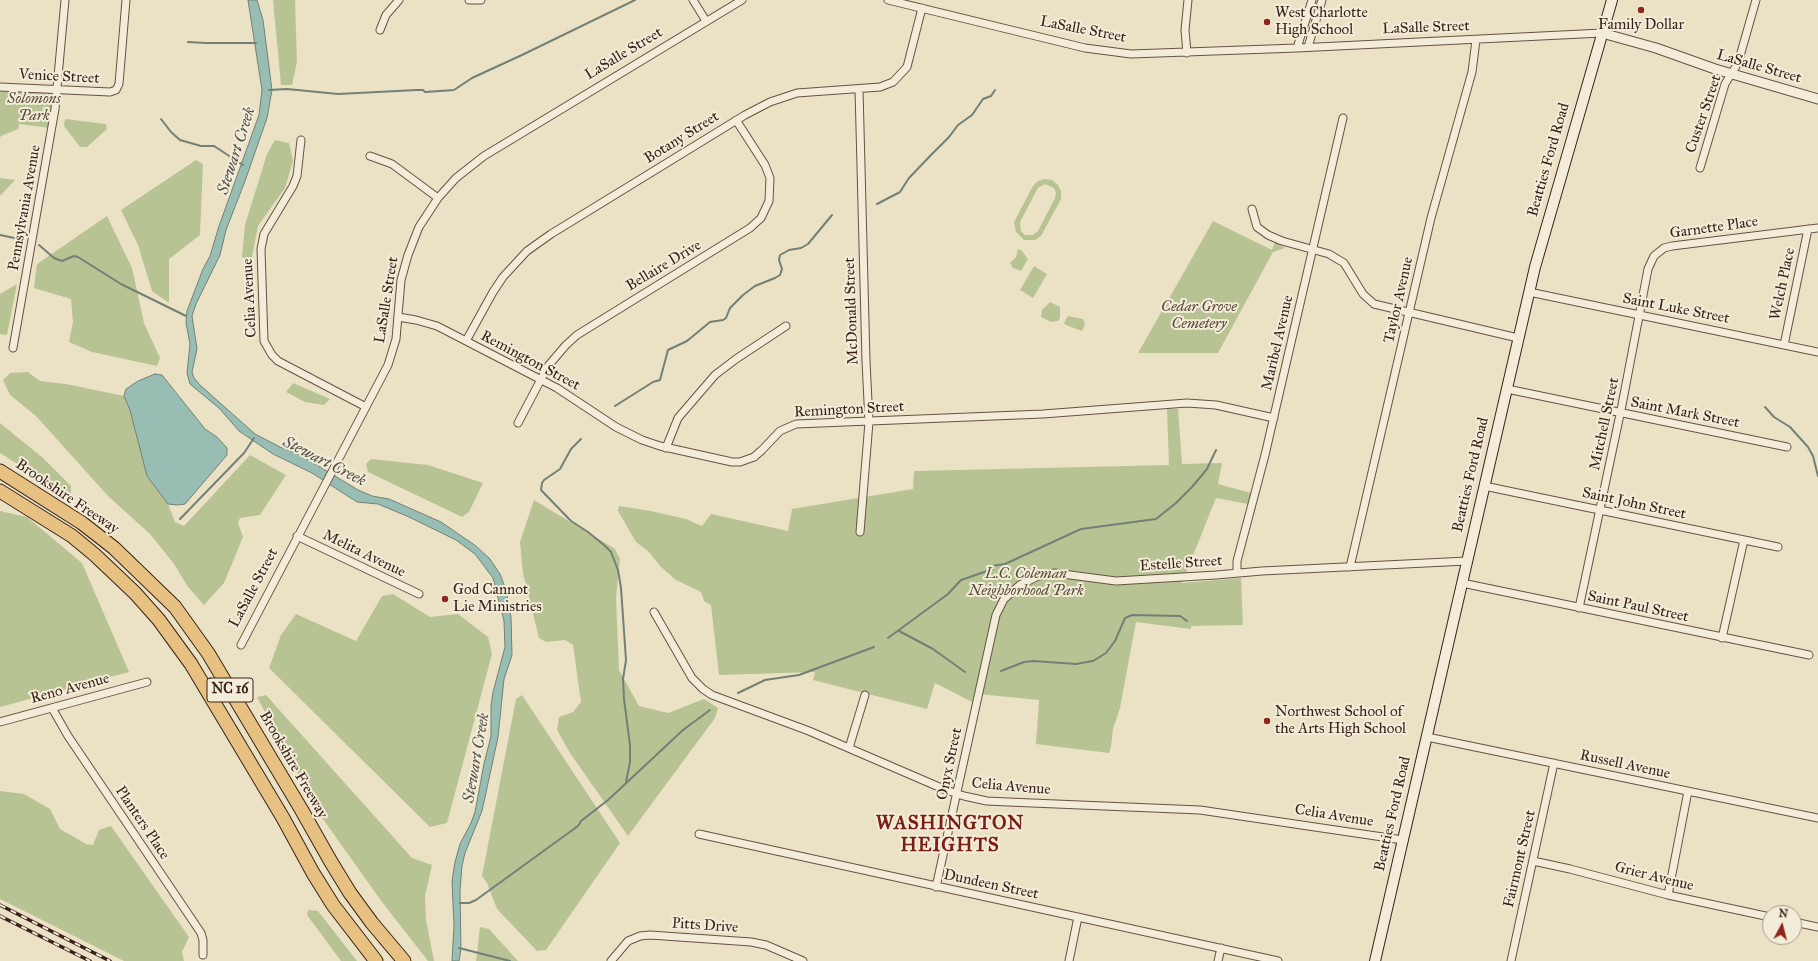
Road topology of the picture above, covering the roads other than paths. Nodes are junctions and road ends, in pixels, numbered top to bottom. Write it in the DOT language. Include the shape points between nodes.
graph roads {
  1 [pos="65,0"];
  2 [pos="126,0"];
  3 [pos="399,0"];
  4 [pos="469,0"];
  5 [pos="481,0"];
  6 [pos="693,0"];
  7 [pos="742,0"];
  8 [pos="888,0"];
  9 [pos="1188,0"];
  10 [pos="1312,0"];
  11 [pos="1322,0"];
  12 [pos="1612,0"];
  13 [pos="1756,0"];
  14 [pos="922,8"];
  15 [pos="706,21"];
  16 [pos="380,30"];
  17 [pos="1602,33"];
  18 [pos="1476,40"];
  19 [pos="1308,47"];
  20 [pos="1297,48"];
  21 [pos="1187,53"];
  22 [pos="1731,73"];
  23 [pos="0,87"];
  24 [pos="859,89"];
  25 [pos="57,90"];
  26 [pos="1818,99"];
  27 [pos="1343,118"];
  28 [pos="736,120"];
  29 [pos="301,140"];
  30 [pos="370,156"];
  31 [pos="1700,168"];
  32 [pos="438,198"];
  33 [pos="1252,209"];
  34 [pos="1818,228"];
  35 [pos="1808,229"];
  36 [pos="1313,249"];
  37 [pos="1529,292"];
  38 [pos="1410,313"];
  39 [pos="1638,315"];
  40 [pos="398,317"];
  41 [pos="786,326"];
  42 [pos="1518,338"];
  43 [pos="466,341"];
  44 [pos="1784,345"];
  45 [pos="13,348"];
  46 [pos="1818,352"];
  47 [pos="541,380"];
  48 [pos="1506,389"];
  49 [pos="366,407"];
  50 [pos="1620,413"];
  51 [pos="1274,418"];
  52 [pos="518,422"];
  53 [pos="869,422"];
  54 [pos="1787,447"];
  55 [pos="666,448"];
  56 [pos="0,471"];
  57 [pos="1484,486"];
  58 [pos="0,491"];
  59 [pos="1600,510"];
  60 [pos="860,532"];
  61 [pos="297,536"];
  62 [pos="1744,540"];
  63 [pos="1778,547"];
  64 [pos="1467,561"];
  65 [pos="1350,567"];
  66 [pos="1237,573"];
  67 [pos="1462,583"];
  68 [pos="419,594"];
  69 [pos="1579,608"];
  70 [pos="654,612"];
  71 [pos="1722,638"];
  72 [pos="240,645"];
  73 [pos="1809,655"];
  74 [pos="147,682"];
  75 [pos="978,694"];
  76 [pos="865,695"];
  77 [pos="52,708"];
  78 [pos="0,722"];
  79 [pos="1427,737"];
  80 [pos="849,748"];
  81 [pos="1554,763"];
  82 [pos="1688,791"];
  83 [pos="958,794"];
  84 [pos="1818,818"];
  85 [pos="699,834"];
  86 [pos="1403,840"];
  87 [pos="1533,861"];
  88 [pos="936,886"];
  89 [pos="1668,895"];
  90 [pos="1762,915"];
  91 [pos="1078,917"];
  92 [pos="1802,924"];
  93 [pos="1818,927"];
  94 [pos="1221,948"];
  95 [pos="203,954"];
  96 [pos="376,961"];
  97 [pos="404,961"];
  98 [pos="611,961"];
  99 [pos="803,961"];
  100 [pos="1069,961"];
  101 [pos="1218,961"];
  102 [pos="1278,961"];
  103 [pos="1374,961"];
  104 [pos="1511,961"];
  1 -- 25 [label="street, Pennsylvania Avenue"];
  2 -- 25 [label="street, Venice Street" via="119,84 116,90"];
  3 -- 16 [label="street" via="386,15"];
  4 -- 5 [label="street"];
  6 -- 15 [label="street"];
  7 -- 15 [label="street, LaSalle Street"];
  8 -- 14 [label="street, LaSalle Street"];
  9 -- 21 [label="street" via="1185,30"];
  10 -- 20 [label="street"];
  11 -- 19 [label="street"];
  12 -- 17 [label="main road, Beatties Ford Road"];
  13 -- 22 [label="street, Custer Street" via="1738,63"];
  14 -- 21 [label="street, LaSalle Street" via="1098,50 1131,54"];
  14 -- 24 [label="street, Botany Street" via="910,58 902,74 884,86"];
  15 -- 32 [label="street, LaSalle Street" via="484,156 456,178"];
  17 -- 18 [label="street, LaSalle Street"];
  17 -- 22 [label="street, LaSalle Street"];
  17 -- 37 [label="main road, Beatties Ford Road"];
  18 -- 19 [label="street, LaSalle Street"];
  18 -- 38 [label="street, Taylor Avenue" via="1472,72 1431,218"];
  19 -- 20 [label="street, LaSalle Street"];
  20 -- 21 [label="street, LaSalle Street"];
  22 -- 26 [label="street, LaSalle Street"];
  22 -- 31 [label="street, Custer Street" via="1725,84"];
  23 -- 25 [label="street, Venice Street"];
  24 -- 28 [label="street, Botany Street" via="797,93 766,104"];
  24 -- 53 [label="street, McDonald Street"];
  25 -- 45 [label="street, Pennsylvania Avenue"];
  27 -- 36 [label="street, Maribel Avenue"];
  28 -- 43 [label="street, Botany Street" via="551,234 527,252 492,292"];
  28 -- 47 [label="street, Bellaire Drive" via="770,178 769,201 761,218 750,228 577,335 556,356"];
  29 -- 49 [label="street, Celia Avenue" via="297,176 264,234 260,249 264,341 278,361"];
  30 -- 32 [label="street" via="392,164"];
  32 -- 40 [label="street, LaSalle Street" via="419,227 408,255 401,280"];
  33 -- 36 [label="street" via="1255,225 1260,230 1282,241"];
  34 -- 35 [label="street, Garnette Place"];
  35 -- 39 [label="street, Garnette Place" via="1664,248 1654,256 1648,269"];
  35 -- 44 [label="street, Welch Place"];
  36 -- 38 [label="street" via="1344,263 1363,294 1374,304"];
  36 -- 51 [label="street, Maribel Avenue"];
  37 -- 39 [label="street, Saint Luke Street"];
  37 -- 42 [label="main road, Beatties Ford Road"];
  38 -- 42 [label="street"];
  38 -- 65 [label="street, Taylor Avenue"];
  39 -- 44 [label="street, Saint Luke Street"];
  39 -- 50 [label="street, Mitchell Street"];
  40 -- 43 [label="street, Remington Street" via="438,326"];
  40 -- 49 [label="street, LaSalle Street" via="393,352"];
  41 -- 55 [label="street" via="715,375 678,418"];
  42 -- 48 [label="main road, Beatties Ford Road"];
  43 -- 47 [label="street, Remington Street"];
  44 -- 46 [label="street, Saint Luke Street"];
  47 -- 52 [label="street, Bellaire Drive"];
  47 -- 55 [label="street, Remington Street" via="626,433"];
  48 -- 50 [label="street, Saint Mark Street"];
  48 -- 57 [label="main road, Beatties Ford Road"];
  49 -- 61 [label="street, LaSalle Street"];
  50 -- 54 [label="street, Saint Mark Street"];
  50 -- 59 [label="street, Mitchell Street"];
  51 -- 53 [label="street, Remington Street" via="1220,405 1187,403 1043,414"];
  51 -- 66 [label="street, Maribel Avenue" via="1237,561"];
  53 -- 55 [label="street, Remington Street" via="792,425 780,431 754,456 740,462"];
  53 -- 60 [label="street, McDonald Street"];
  56 -- 97 [label="highway, Brookshire Freeway / NC 16" via="82,523 114,548 175,607 208,653 350,893"];
  57 -- 59 [label="street, Saint John Street"];
  57 -- 64 [label="main road, Beatties Ford Road"];
  58 -- 96 [label="highway, Brookshire Freeway / NC 16" via="72,536 135,593 159,620 191,664 333,905"];
  59 -- 62 [label="street, Saint John Street"];
  59 -- 69 [label="street, Mitchell Street"];
  61 -- 68 [label="street, Melita Avenue"];
  61 -- 72 [label="street, LaSalle Street"];
  62 -- 63 [label="street, Saint John Street"];
  62 -- 71 [label="street"];
  64 -- 65 [label="street, Estelle Street"];
  64 -- 67 [label="main road, Beatties Ford Road"];
  65 -- 66 [label="street, Estelle Street"];
  66 -- 75 [label="street, Estelle Street" via="1116,581 1055,573 1028,580 1010,593 996,615"];
  67 -- 69 [label="street, Saint Paul Street"];
  67 -- 79 [label="main road, Beatties Ford Road"];
  69 -- 71 [label="street, Saint Paul Street"];
  70 -- 80 [label="street, Celia Avenue" via="692,678 703,689"];
  71 -- 73 [label="street, Saint Paul Street"];
  74 -- 77 [label="street, Reno Avenue"];
  75 -- 83 [label="street, Onyx Street"];
  76 -- 80 [label="street"];
  77 -- 78 [label="street, Reno Avenue"];
  77 -- 95 [label="street, Planters Place" via="72,742 201,933"];
  79 -- 81 [label="street, Russell Avenue"];
  79 -- 86 [label="main road, Beatties Ford Road"];
  80 -- 83 [label="street, Celia Avenue"];
  81 -- 82 [label="street, Russell Avenue"];
  81 -- 87 [label="street, Fairmont Street"];
  82 -- 84 [label="street, Russell Avenue"];
  82 -- 89 [label="street"];
  83 -- 86 [label="street, Celia Avenue" via="992,801 1200,810"];
  83 -- 88 [label="street, Onyx Street"];
  85 -- 88 [label="street, Dundeen Street"];
  86 -- 103 [label="main road, Beatties Ford Road"];
  87 -- 89 [label="street, Grier Avenue"];
  87 -- 104 [label="street, Fairmont Street"];
  88 -- 91 [label="street, Dundeen Street"];
  89 -- 90 [label="street, Grier Avenue"];
  91 -- 94 [label="street, Dundeen Street"];
  91 -- 100 [label="street"];
  92 -- 93 [label="street"];
  94 -- 101 [label="street"];
  94 -- 102 [label="street, Dundeen Street"];
  98 -- 99 [label="street, Pitts Drive" via="628,941 650,935 751,942"];
}
